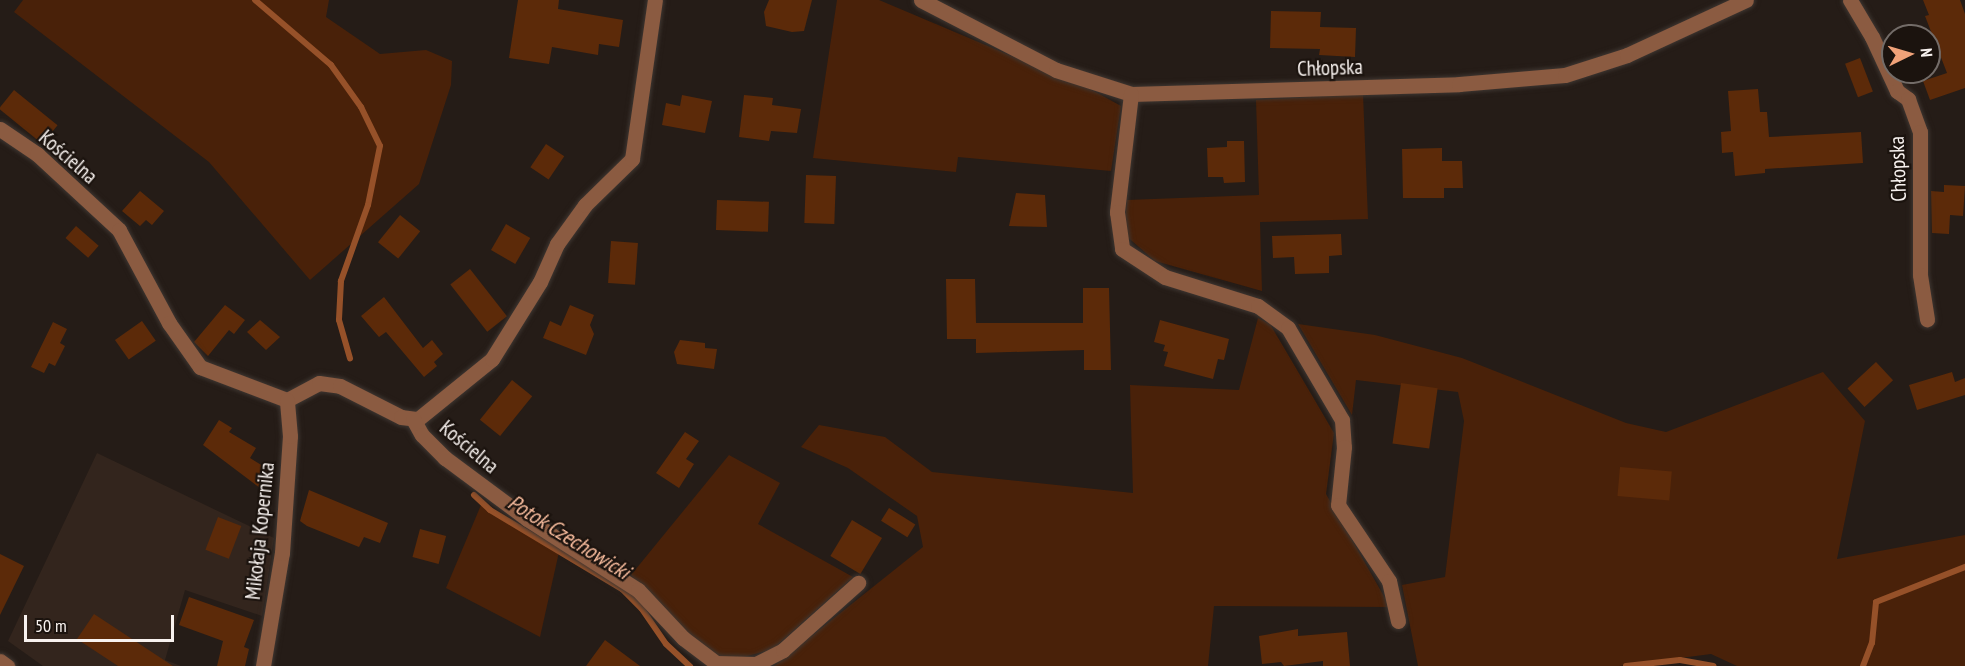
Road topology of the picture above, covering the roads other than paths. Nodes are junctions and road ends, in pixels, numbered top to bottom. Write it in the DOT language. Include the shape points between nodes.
graph roads {
  1 [pos="655,0"];
  2 [pos="921,0"];
  3 [pos="1746,0"];
  4 [pos="1850,0"];
  5 [pos="1131,94"];
  6 [pos="0,129"];
  7 [pos="1928,319"];
  8 [pos="287,400"];
  9 [pos="413,418"];
  10 [pos="858,583"];
  11 [pos="1398,621"];
  12 [pos="0,662"];
  13 [pos="7,666"];
  14 [pos="263,666"];
  1 -- 9 [label="street" via="632,159 585,205 556,244 540,282 492,359"];
  2 -- 5 [label="street, Chłopska" via="1056,70"];
  3 -- 5 [label="street, Chłopska" via="1627,55 1565,75 1460,84"];
  4 -- 7 [label="street, Chłopska" via="1897,91 1908,99 1920,132 1920,275"];
  5 -- 11 [label="street" via="1117,212 1122,249 1165,277 1258,306 1288,328 1342,420 1344,447 1338,505 1389,581"];
  6 -- 8 [label="street, Kościelna" via="37,154 119,230 169,323 200,366"];
  8 -- 9 [label="street, Kościelna" via="319,383 340,386 401,417"];
  8 -- 14 [label="street, Mikołaja Kopernika" via="290,436 282,553"];
  9 -- 10 [label="street, Kościelna" via="422,435 445,458 527,519 638,590 683,638 716,663 756,664 783,650"];
  12 -- 13 [label="street"];
}
